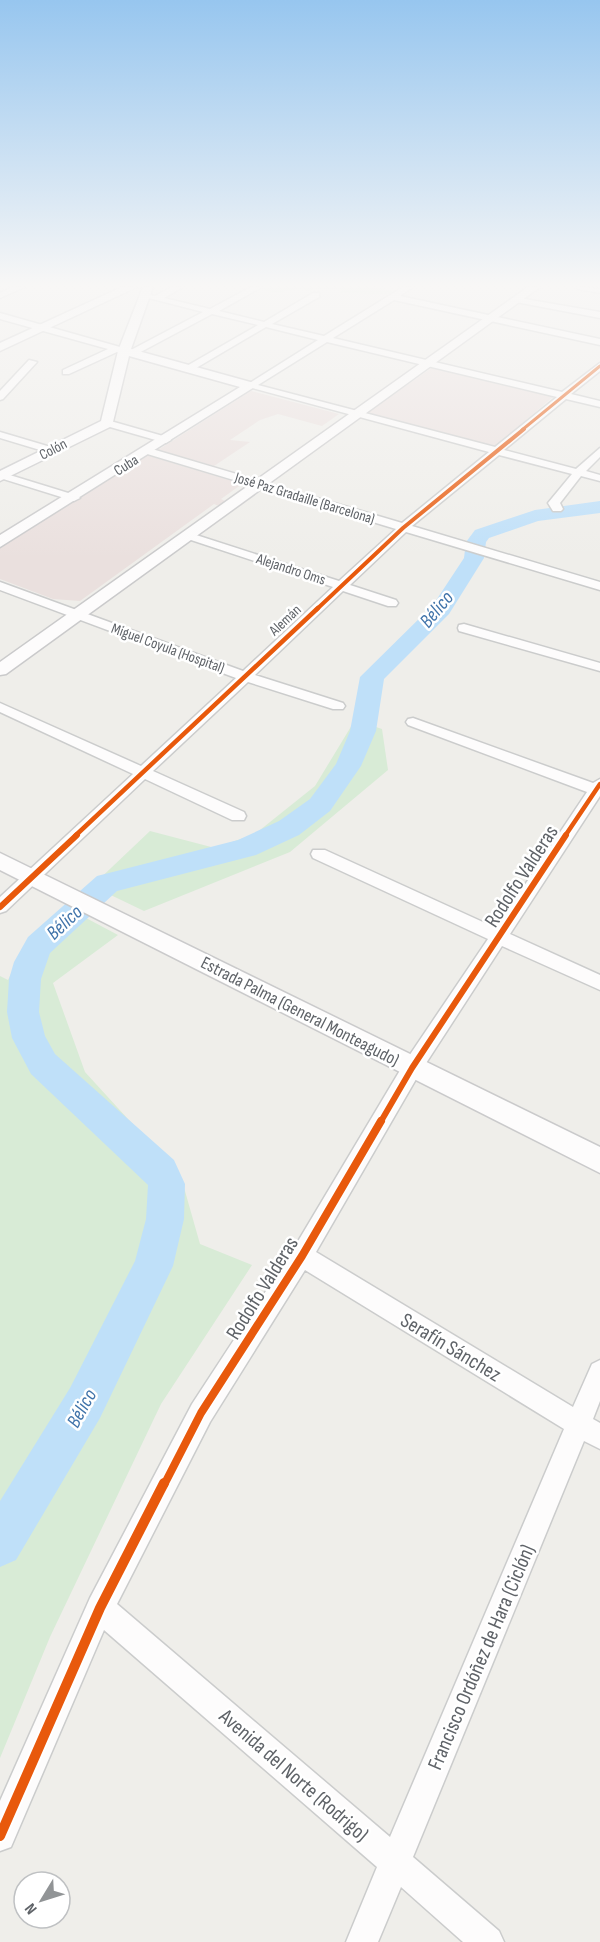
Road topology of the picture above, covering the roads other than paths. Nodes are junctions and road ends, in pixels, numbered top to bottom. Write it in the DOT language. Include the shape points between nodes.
graph roads {
  1 [pos="17,378"];
  2 [pos="118,378"];
  3 [pos="219,378"];
  4 [pos="264,378"];
  5 [pos="407,378"];
  6 [pos="490,378"];
  7 [pos="586,378"];
  8 [pos="250,386"];
  9 [pos="2,393"];
  10 [pos="564,395"];
  11 [pos="600,404"];
  12 [pos="355,414"];
  13 [pos="107,423"];
  14 [pos="0,435"];
  15 [pos="166,440"];
  16 [pos="50,450"];
  17 [pos="496,450"];
  18 [pos="148,451"];
  19 [pos="600,451"];
  20 [pos="579,472"];
  21 [pos="1,476"];
  22 [pos="600,478"];
  23 [pos="257,484"];
  24 [pos="74,498"];
  25 [pos="557,509"];
  26 [pos="403,528"];
  27 [pos="189,536"];
  28 [pos="0,542"];
  29 [pos="340,585"];
  30 [pos="0,586"];
  31 [pos="600,586"];
  32 [pos="392,603"];
  33 [pos="73,613"];
  34 [pos="464,628"];
  35 [pos="0,659"];
  36 [pos="600,667"];
  37 [pos="0,670"];
  38 [pos="244,676"];
  39 [pos="0,706"];
  40 [pos="339,706"];
  41 [pos="412,722"];
  42 [pos="143,772"];
  43 [pos="599,788"];
  44 [pos="238,816"];
  45 [pos="319,854"];
  46 [pos="0,861"];
  47 [pos="31,877"];
  48 [pos="0,907"];
  49 [pos="500,938"];
  50 [pos="600,983"];
  51 [pos="412,1068"];
  52 [pos="600,1161"];
  53 [pos="302,1256"];
  54 [pos="600,1372"];
  55 [pos="589,1431"];
  56 [pos="100,1608"];
  57 [pos="0,1836"];
  58 [pos="394,1862"];
  59 [pos="362,1942"];
  60 [pos="488,1942"];
  1 -- 9 [label="street"];
  2 -- 13 [label="main road"];
  3 -- 8 [label="main road"];
  4 -- 8 [label="street"];
  5 -- 12 [label="main road"];
  6 -- 10 [label="street"];
  7 -- 10 [label="street, Alemán"];
  8 -- 12 [label="street"];
  8 -- 15 [label="main road, Cuba"];
  10 -- 11 [label="street"];
  10 -- 17 [label="street, Alemán"];
  12 -- 17 [label="street"];
  12 -- 23 [label="main road"];
  13 -- 15 [label="street"];
  13 -- 16 [label="main road, Colón"];
  14 -- 16 [label="street"];
  15 -- 18 [label="main road, Cuba"];
  16 -- 21 [label="main road, Colón"];
  17 -- 20 [label="street"];
  17 -- 26 [label="street, Alemán"];
  18 -- 23 [label="street, José Paz Gradaille (Barcelona)"];
  18 -- 24 [label="main road, Cuba"];
  19 -- 20 [label="street"];
  20 -- 22 [label="street"];
  20 -- 25 [label="street" via="554,503"];
  21 -- 24 [label="street"];
  23 -- 26 [label="street, José Paz Gradaille (Barcelona)"];
  23 -- 27 [label="main road"];
  23 -- 33 [label="main road"];
  24 -- 28 [label="main road, Cuba"];
  26 -- 29 [label="street, Alemán"];
  26 -- 31 [label="street, José Paz Gradaille (Barcelona)"];
  27 -- 29 [label="street, Alejandro Oms"];
  27 -- 33 [label="main road"];
  29 -- 32 [label="street, Alejandro Oms"];
  29 -- 38 [label="street, Alemán"];
  30 -- 33 [label="street, Miguel Coyula (Hospital)"];
  33 -- 35 [label="main road"];
  33 -- 37 [label="main road"];
  33 -- 38 [label="street, Miguel Coyula (Hospital)"];
  34 -- 36 [label="street"];
  38 -- 40 [label="street, Miguel Coyula (Hospital)"];
  38 -- 42 [label="street, Alemán"];
  39 -- 42 [label="street"];
  41 -- 43 [label="street"];
  42 -- 44 [label="street"];
  42 -- 47 [label="street, Alemán"];
  43 -- 49 [label="street, Rodolfo Valderas"];
  45 -- 49 [label="street"];
  46 -- 47 [label="main road, Estrada Palma (General Monteagudo)"];
  47 -- 48 [label="street, Alemán"];
  47 -- 51 [label="main road, Estrada Palma (General Monteagudo)"];
  49 -- 50 [label="street"];
  49 -- 51 [label="street, Rodolfo Valderas"];
  51 -- 52 [label="main road, Estrada Palma (General Monteagudo)"];
  51 -- 53 [label="street, Rodolfo Valderas"];
  53 -- 55 [label="street, Serafín Sánchez"];
  53 -- 56 [label="street, Rodolfo Valderas" via="201,1413"];
  54 -- 55 [label="street, Francisco Ordóñez de Hara (Ciclón)"];
  55 -- 58 [label="street, Francisco Ordóñez de Hara (Ciclón)"];
  56 -- 57 [label="street, Rodolfo Valderas"];
  56 -- 58 [label="street, Avenida del Norte (Rodrigo)"];
  58 -- 59 [label="street, Francisco Ordóñez de Hara (Ciclón)"];
  58 -- 60 [label="street, Avenida del Norte (Rodrigo)"];
}
